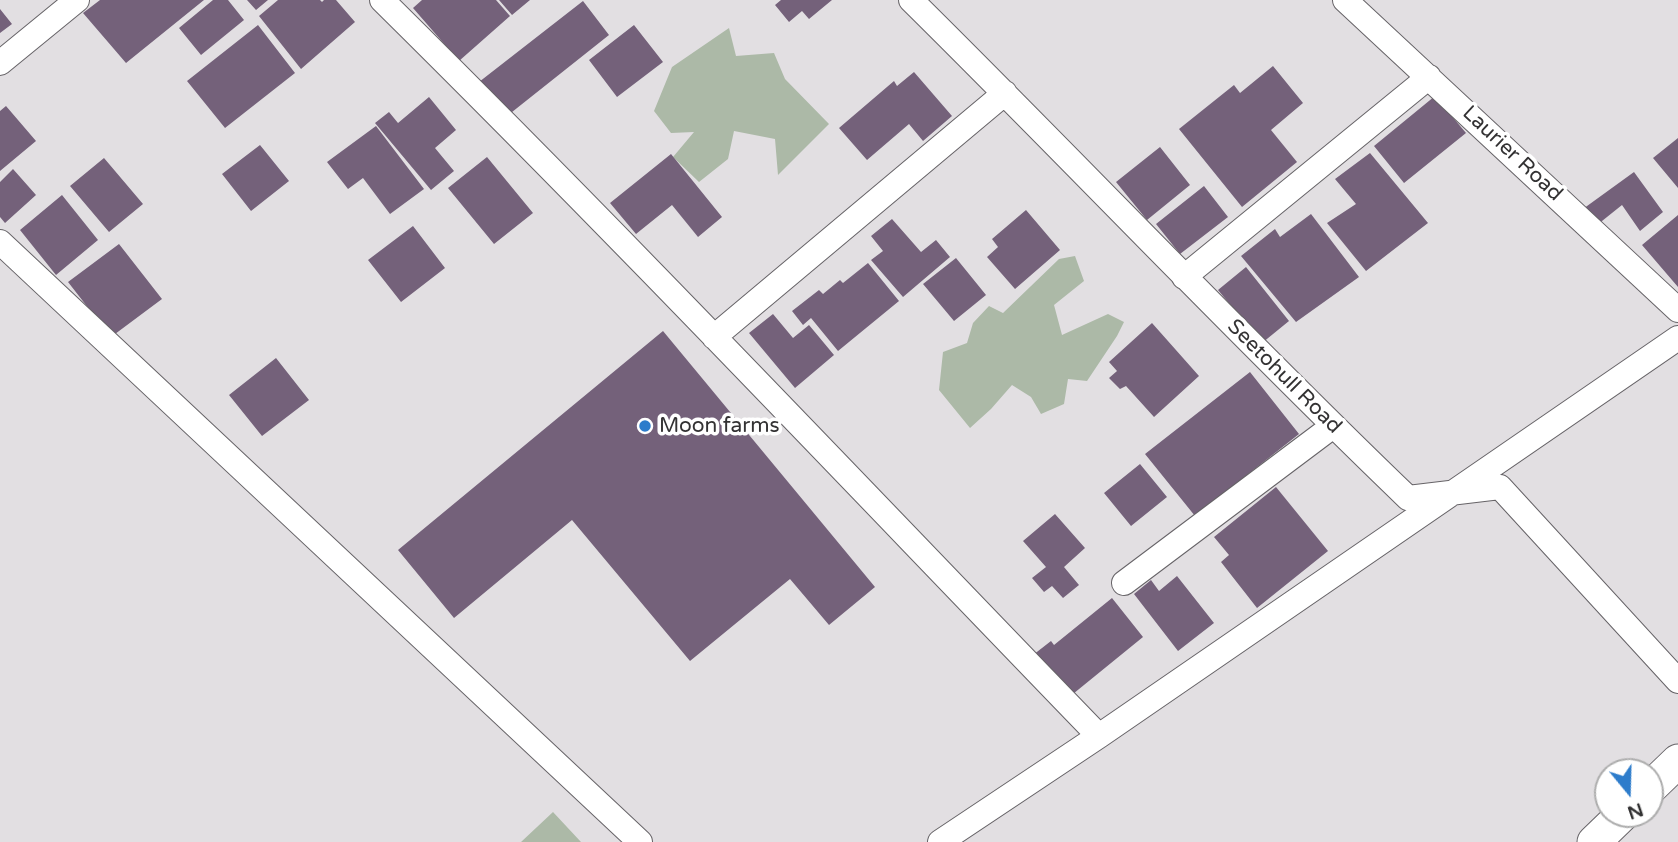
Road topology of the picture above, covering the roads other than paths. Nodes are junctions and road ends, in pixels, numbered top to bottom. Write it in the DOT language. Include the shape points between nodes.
graph roads {
  1 [pos="77,0"];
  2 [pos="382,0"];
  3 [pos="911,0"];
  4 [pos="1345,0"];
  5 [pos="0,63"];
  6 [pos="1429,77"];
  7 [pos="1005,93"];
  8 [pos="0,242"];
  9 [pos="1184,277"];
  10 [pos="1678,310"];
  11 [pos="714,337"];
  12 [pos="1678,338"];
  13 [pos="1333,426"];
  14 [pos="1452,492"];
  15 [pos="1124,583"];
  16 [pos="1678,681"];
  17 [pos="1098,736"];
  18 [pos="1678,761"];
  19 [pos="1664,774"];
  20 [pos="1608,828"];
  21 [pos="639,842"];
  22 [pos="940,842"];
  23 [pos="1594,842"];
  1 -- 5 [label="street"];
  2 -- 11 [label="street"];
  3 -- 7 [label="street, Seetohull Road"];
  4 -- 6 [label="street, Laurier Road"];
  6 -- 9 [label="street"];
  6 -- 10 [label="street, Laurier Road"];
  7 -- 9 [label="street, Seetohull Road"];
  7 -- 11 [label="street"];
  8 -- 21 [label="street"];
  9 -- 13 [label="street, Seetohull Road"];
  11 -- 17 [label="street"];
  12 -- 14 [label="street"];
  13 -- 14 [label="street, Seetohull Road" via="1408,498"];
  13 -- 15 [label="street"];
  14 -- 16 [label="street, Seetohull Road" via="1500,486"];
  14 -- 17 [label="street"];
  17 -- 22 [label="street"];
  18 -- 19 [label="main road"];
  20 -- 23 [label="main road"];
}
